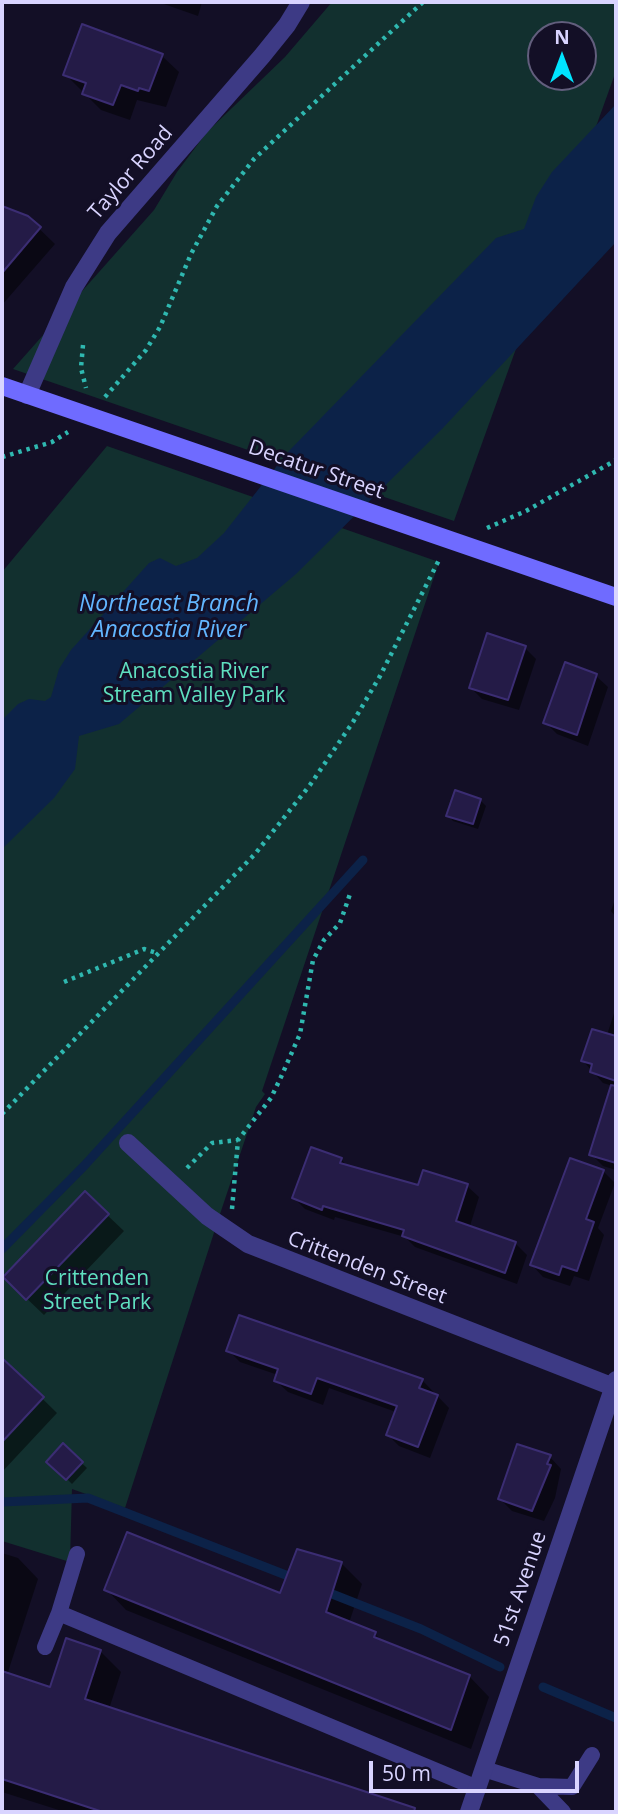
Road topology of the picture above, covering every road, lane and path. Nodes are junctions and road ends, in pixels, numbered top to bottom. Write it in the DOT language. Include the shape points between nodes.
graph roads {
  1 [pos="300,2"];
  2 [pos="422,2"];
  3 [pos="83,345"];
  4 [pos="2,386"];
  5 [pos="86,388"];
  6 [pos="26,395"];
  7 [pos="87,416"];
  8 [pos="2,457"];
  9 [pos="616,460"];
  10 [pos="461,544"];
  11 [pos="616,597"];
  12 [pos="350,894"];
  13 [pos="157,953"];
  14 [pos="65,982"];
  15 [pos="2,1114"];
  16 [pos="238,1140"];
  17 [pos="128,1143"];
  18 [pos="173,1184"];
  19 [pos="226,1230"];
  20 [pos="615,1385"];
  21 [pos="77,1554"];
  22 [pos="59,1613"];
  23 [pos="46,1647"];
  24 [pos="592,1755"];
  25 [pos="484,1769"];
  26 [pos="538,1786"];
  27 [pos="477,1788"];
  28 [pos="469,1812"];
  29 [pos="563,1812"];
  1 -- 6 [label="street, Taylor Road" via="262,56 108,233 74,287"];
  2 -- 7 [label="path" via="254,159 217,206 146,350"];
  3 -- 5 [label="path" via="81,368"];
  4 -- 6 [label="street, Decatur Street"];
  6 -- 7 [label="street, Decatur Street"];
  7 -- 8 [label="path" via="52,442"];
  7 -- 10 [label="street, Decatur Street"];
  9 -- 10 [label="path"];
  10 -- 11 [label="street, Decatur Street"];
  10 -- 13 [label="path" via="439,559 380,676 310,785 255,854"];
  12 -- 16 [label="path" via="340,923 313,960 300,1034 282,1077"];
  13 -- 14 [label="path" via="144,949"];
  13 -- 15 [label="path"];
  16 -- 18 [label="path" via="212,1143"];
  16 -- 19 [label="path" via="235,1195"];
  17 -- 18 [label="street, Crittenden Street"];
  18 -- 19 [label="street, Crittenden Street"];
  19 -- 20 [label="street, Crittenden Street" via="273,1256"];
  20 -- 25 [label="street, 51st Avenue"];
  21 -- 22 [label="lane"];
  22 -- 23 [label="lane"];
  22 -- 27 [label="lane"];
  24 -- 26 [label="lane" via="572,1787"];
  25 -- 26 [label="lane"];
  25 -- 27 [label="street, 51st Avenue"];
  26 -- 29 [label="lane"];
  27 -- 28 [label="street, 51st Avenue"];
}
